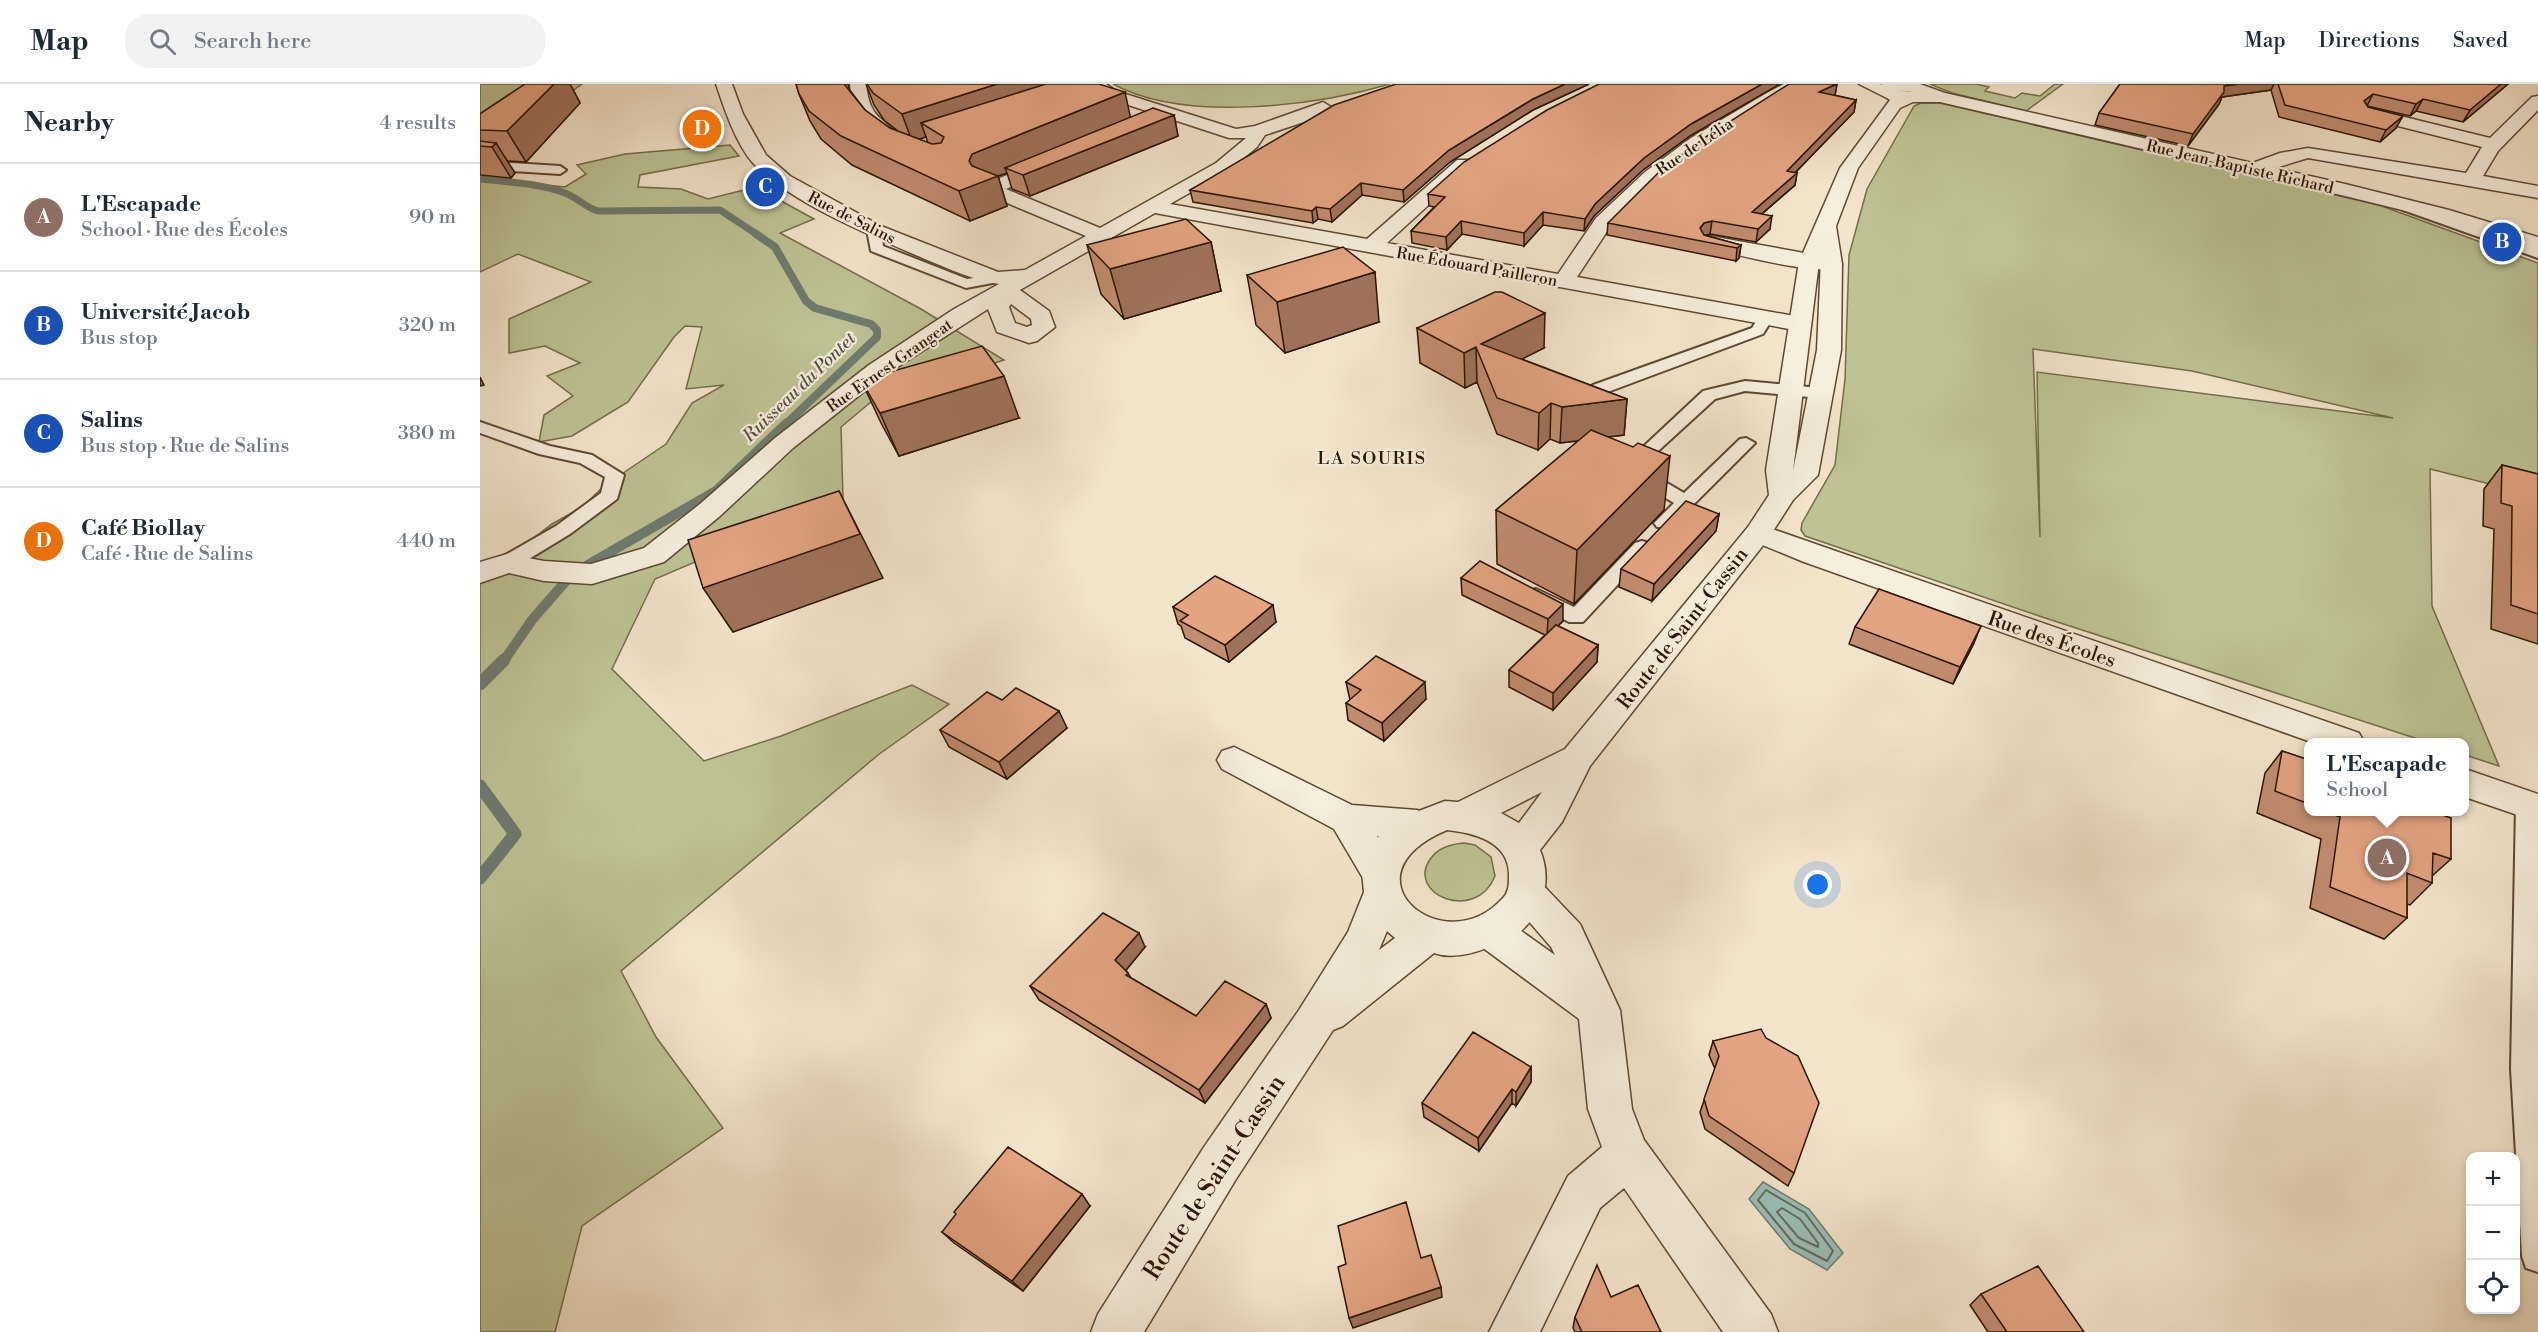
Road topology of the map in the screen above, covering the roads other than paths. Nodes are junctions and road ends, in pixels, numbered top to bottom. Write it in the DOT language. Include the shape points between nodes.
graph roads {
  1 [pos="724,84"];
  2 [pos="1796,84"];
  3 [pos="1097,86"];
  4 [pos="1897,90"];
  5 [pos="858,92"];
  6 [pos="1077,95"];
  7 [pos="879,96"];
  8 [pos="2538,101"];
  9 [pos="1329,105"];
  10 [pos="1169,111"];
  11 [pos="2368,114"];
  12 [pos="1263,120"];
  13 [pos="1225,121"];
  14 [pos="1149,123"];
  15 [pos="2495,146"];
  16 [pos="910,150"];
  17 [pos="1475,157"];
  18 [pos="1064,158"];
  19 [pos="480,165"];
  20 [pos="1222,167"];
  21 [pos="2256,168"];
  22 [pos="560,170"];
  23 [pos="968,178"];
  24 [pos="2472,180"];
  25 [pos="990,189"];
  26 [pos="2538,192"];
  27 [pos="2398,204"];
  28 [pos="1154,207"];
  29 [pos="1827,226"];
  30 [pos="1101,235"];
  31 [pos="1710,242"];
  32 [pos="2538,242"];
  33 [pos="1370,247"];
  34 [pos="2538,255"];
  35 [pos="1809,262"];
  36 [pos="1832,264"];
  37 [pos="1563,282"];
  38 [pos="1002,284"];
  39 [pos="1765,318"];
  40 [pos="1800,324"];
  41 [pos="1599,389"];
  42 [pos="1807,396"];
  43 [pos="480,427"];
  44 [pos="1746,442"];
  45 [pos="1685,501"];
  46 [pos="1758,533"];
  47 [pos="507,563"];
  48 [pos="480,573"];
  49 [pos="1518,586"];
  50 [pos="2336,738"];
  51 [pos="1577,758"];
  52 [pos="1234,760"];
  53 [pos="2469,784"];
  54 [pos="2533,806"];
  55 [pos="1465,815"];
  56 [pos="1347,819"];
  57 [pos="1417,825"];
  58 [pos="1521,847"];
  59 [pos="1381,884"];
  60 [pos="1526,892"];
  61 [pos="1489,930"];
  62 [pos="1428,935"];
  63 [pos="1599,1010"];
  64 [pos="1314,1024"];
  65 [pos="1628,1155"];
  66 [pos="2538,1256"];
  67 [pos="1116,1332"];
  68 [pos="1514,1332"];
  69 [pos="1753,1332"];
  1 -- 38 [label="street, Rue de Salins" via="759,158 799,190 874,230"];
  2 -- 37 [label="street, Rue de Lélia" via="1662,165 1609,216"];
  3 -- 6 [label="street"];
  3 -- 10 [label="street" via="1110,94"];
  4 -- 21 [label="street, Rue Jean-Baptiste Richard"];
  4 -- 29 [label="street, Route de Saint-Cassin" via="1849,168"];
  5 -- 7 [label="street"];
  5 -- 16 [label="street" via="872,125"];
  8 -- 15 [label="street"];
  9 -- 12 [label="street" via="1304,117"];
  10 -- 13 [label="street"];
  10 -- 14 [label="street"];
  11 -- 15 [label="street"];
  12 -- 13 [label="street"];
  12 -- 20 [label="street, Rue Ernest Grangeat" via="1251,143"];
  13 -- 20 [label="street" via="1228,143"];
  15 -- 24 [label="street"];
  17 -- 33 [label="street" via="1457,168"];
  18 -- 25 [label="street"];
  19 -- 22 [label="lane"];
  20 -- 28 [label="street, Rue Ernest Grangeat"];
  21 -- 24 [label="street" via="2308,153"];
  21 -- 27 [label="street, Rue Jean-Baptiste Richard"];
  23 -- 25 [label="street"];
  24 -- 26 [label="street"];
  25 -- 30 [label="street"];
  27 -- 32 [label="street, Rue Jean-Baptiste Richard"];
  27 -- 34 [label="lane"];
  28 -- 30 [label="street, Rue Ernest Grangeat"];
  28 -- 33 [label="street, Rue Édouard Pailleron"];
  29 -- 35 [label="street, Route de Saint-Cassin"];
  29 -- 36 [label="street, Route de Saint-Cassin"];
  30 -- 38 [label="street, Rue Ernest Grangeat" via="1032,275"];
  31 -- 35 [label="street"];
  33 -- 37 [label="street, Rue Édouard Pailleron"];
  35 -- 36 [label="street"];
  35 -- 40 [label="street, Route de Saint-Cassin"];
  36 -- 42 [label="street, Route de Saint-Cassin" via="1829,350"];
  37 -- 39 [label="street, Rue Édouard Pailleron"];
  38 -- 47 [label="street, Rue Ernest Grangeat" via="877,370 784,443 654,555 570,573"];
  39 -- 40 [label="street, Rue Édouard Pailleron"];
  39 -- 41 [label="lane" via="1758,331"];
  40 -- 42 [label="street, Route de Saint-Cassin"];
  42 -- 45 [label="lane" via="1745,386 1709,395 1636,462 1642,476"];
  42 -- 46 [label="street, Route de Saint-Cassin" via="1804,475 1783,495"];
  43 -- 47 [label="lane" via="544,450 586,459 615,475 610,495 563,530"];
  44 -- 45 [label="lane"];
  45 -- 49 [label="lane" via="1576,617"];
  46 -- 50 [label="street, Rue des Écoles"];
  46 -- 51 [label="street, Route de Saint-Cassin"];
  47 -- 48 [label="street"];
  51 -- 55 [label="street, Route de Saint-Cassin"];
  51 -- 58 [label="street, Route de Saint-Cassin" via="1549,812"];
  52 -- 56 [label="street"];
  53 -- 54 [label="street"];
  54 -- 66 [label="lane" via="2526,1069"];
  55 -- 57 [label="street" via="1445,815"];
  55 -- 58 [label="street" via="1501,827"];
  56 -- 57 [label="street"];
  56 -- 59 [label="street"];
  57 -- 59 [label="street" via="1395,842 1384,857"];
  58 -- 60 [label="street" via="1530,876"];
  59 -- 62 [label="street" via="1389,909 1402,923"];
  59 -- 64 [label="street, Route de Saint-Cassin" via="1364,940"];
  60 -- 61 [label="street" via="1514,913"];
  60 -- 63 [label="street" via="1566,936"];
  61 -- 62 [label="street" via="1447,939"];
  61 -- 63 [label="street"];
  62 -- 64 [label="street, Route de Saint-Cassin"];
  63 -- 65 [label="street" via="1610,1109"];
  64 -- 67 [label="street, Route de Saint-Cassin" via="1220,1163"];
  65 -- 68 [label="street" via="1584,1192"];
  65 -- 69 [label="street"];
}
